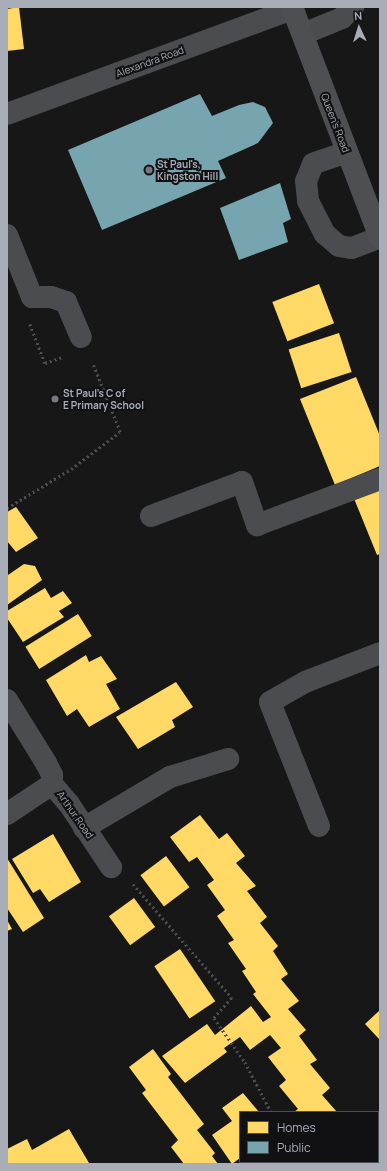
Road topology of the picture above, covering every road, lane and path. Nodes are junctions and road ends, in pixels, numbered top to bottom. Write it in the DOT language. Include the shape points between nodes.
graph roads {
  1 [pos="353,7"];
  2 [pos="293,8"];
  3 [pos="303,34"];
  4 [pos="7,114"];
  5 [pos="347,152"];
  6 [pos="7,235"];
  7 [pos="380,238"];
  8 [pos="81,337"];
  9 [pos="120,432"];
  10 [pos="380,479"];
  11 [pos="7,508"];
  12 [pos="151,516"];
  13 [pos="380,654"];
  14 [pos="7,700"];
  15 [pos="228,759"];
  16 [pos="52,784"];
  17 [pos="7,814"];
  18 [pos="319,826"];
  19 [pos="84,828"];
  20 [pos="111,867"];
  21 [pos="270,1111"];
  1 -- 3 [label="street" via="342,18"];
  2 -- 3 [label="main road, Queen's Road"];
  2 -- 4 [label="street, Alexandra Road"];
  3 -- 5 [label="main road, Queen's Road"];
  5 -- 7 [label="main road, Queen's Road"];
  5 -- 7 [label="street" via="313,164 306,181 308,201 325,234 339,246 352,248"];
  6 -- 8 [label="street" via="32,297 51,297 66,302"];
  9 -- 11 [label="path" via="71,469"];
  10 -- 12 [label="street" via="257,525 242,482"];
  13 -- 18 [label="street" via="304,682 270,702"];
  14 -- 16 [label="street, Arthur Road" via="46,763 52,775"];
  15 -- 19 [label="street" via="170,777"];
  16 -- 17 [label="street"];
  16 -- 19 [label="street, Arthur Road"];
  19 -- 20 [label="street, Arthur Road"];
  20 -- 21 [label="path" via="132,884 232,998 214,1018 245,1062"];
}
